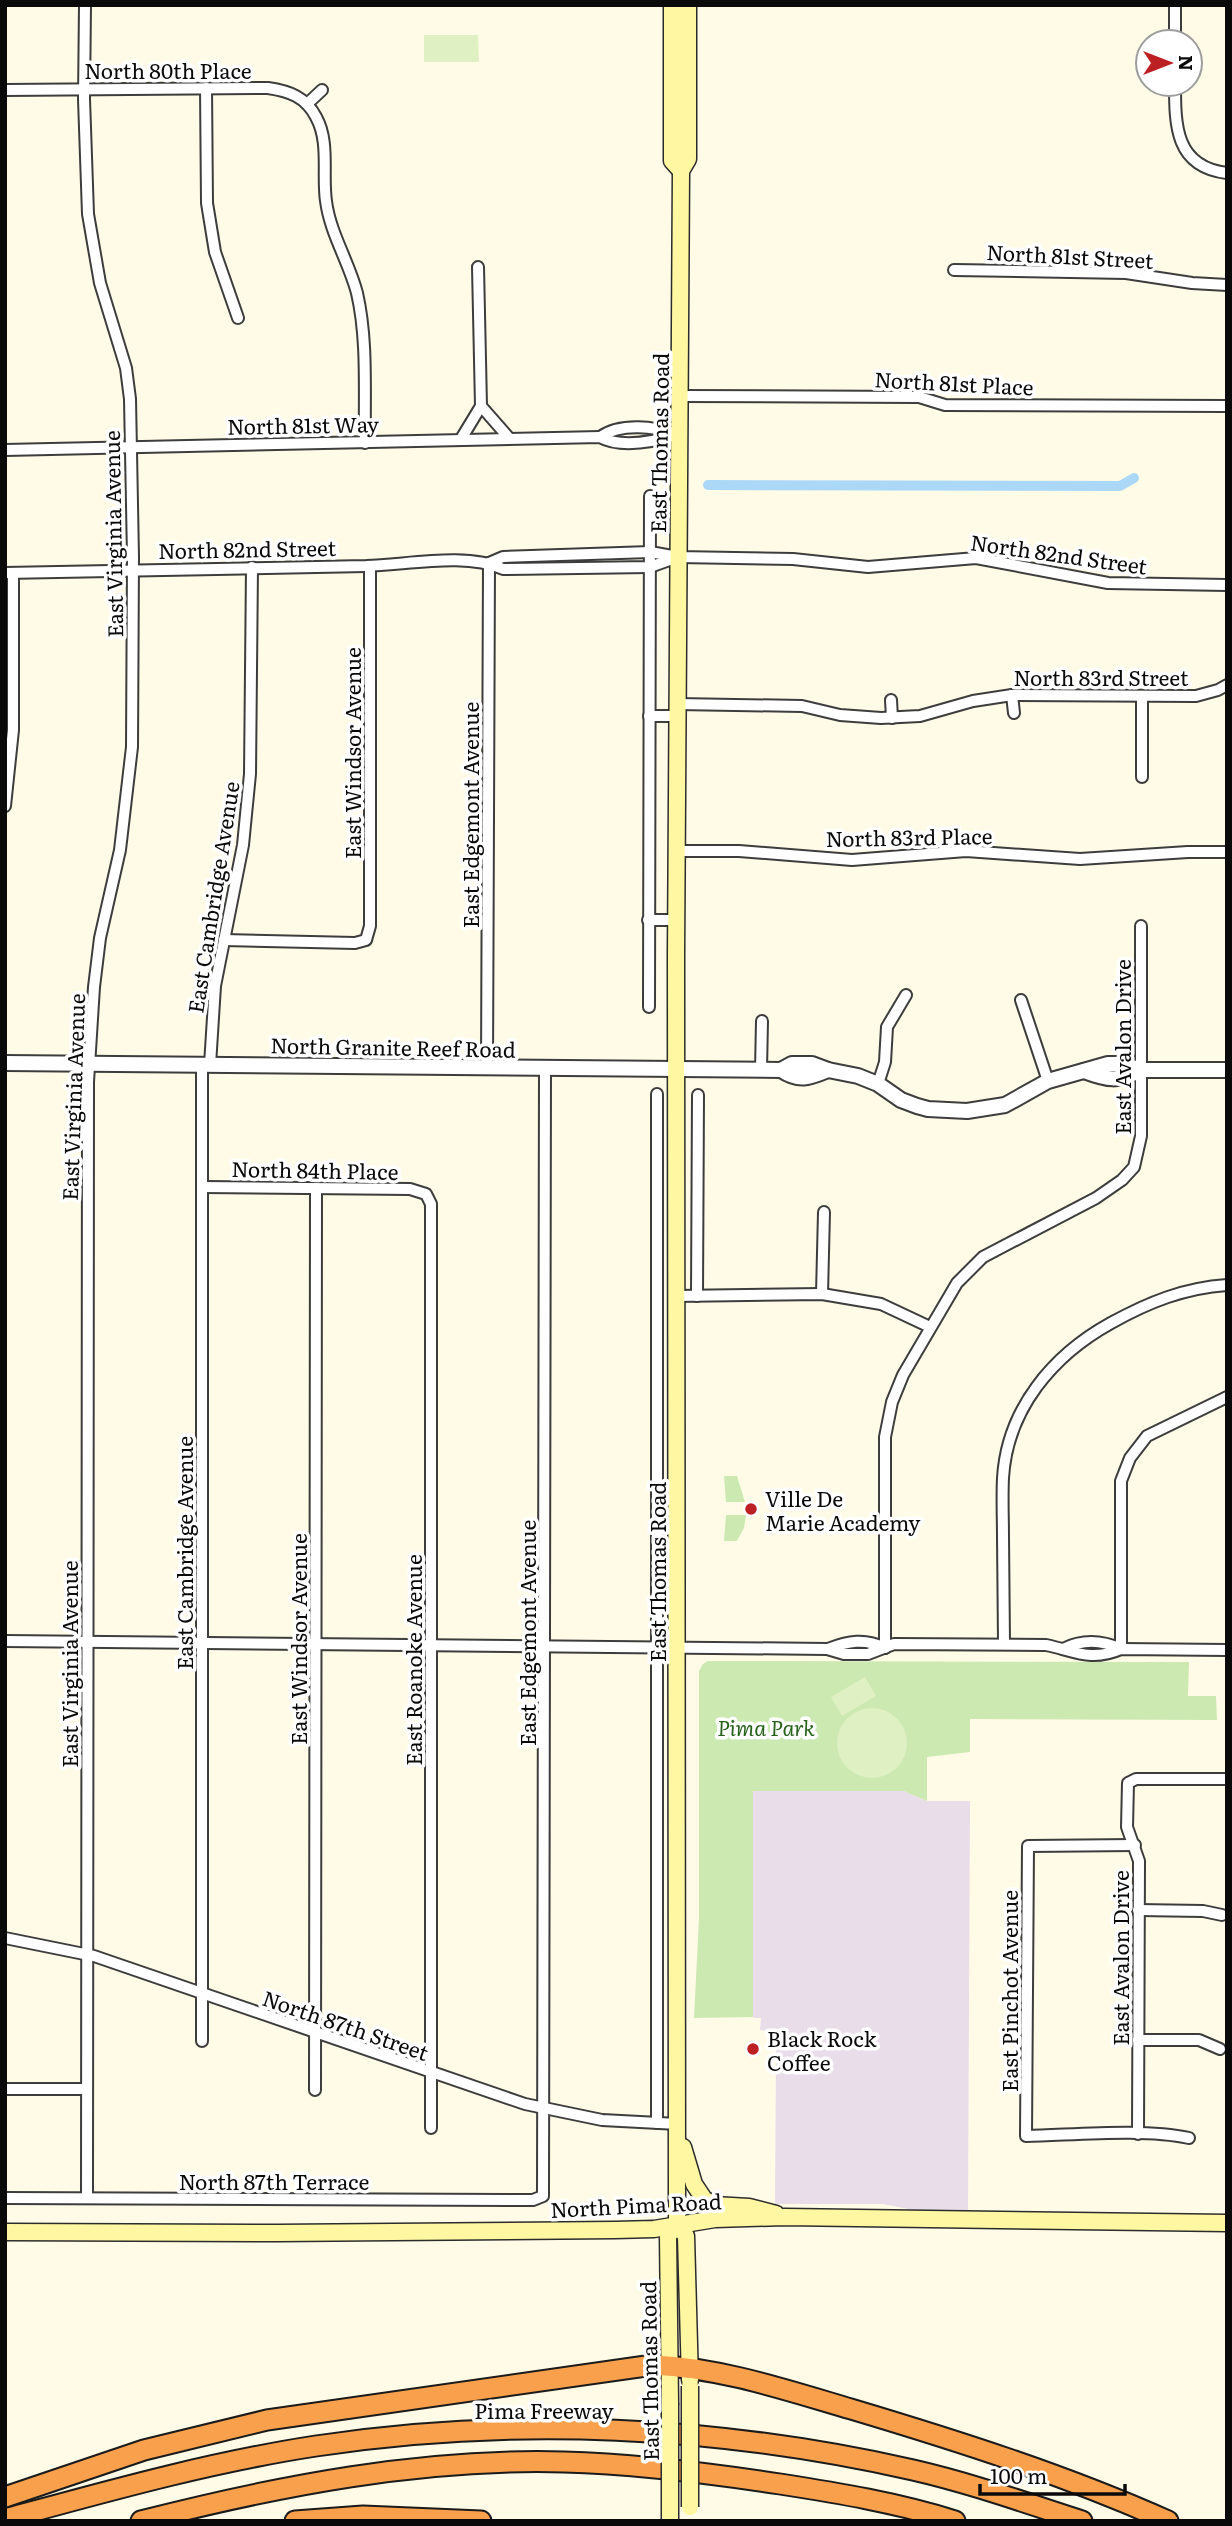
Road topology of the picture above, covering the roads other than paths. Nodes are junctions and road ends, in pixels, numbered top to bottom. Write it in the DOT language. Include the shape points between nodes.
graph roads {
  1 [pos="85,5"];
  2 [pos="672,5"];
  3 [pos="688,5"];
  4 [pos="1175,5"];
  5 [pos="1175,28"];
  6 [pos="206,88"];
  7 [pos="84,89"];
  8 [pos="5,90"];
  9 [pos="321,90"];
  10 [pos="1175,98"];
  11 [pos="307,104"];
  12 [pos="681,171"];
  13 [pos="1227,173"];
  14 [pos="478,267"];
  15 [pos="954,270"];
  16 [pos="1227,285"];
  17 [pos="238,318"];
  18 [pos="680,396"];
  19 [pos="1227,406"];
  20 [pos="481,407"];
  21 [pos="680,434"];
  22 [pos="509,438"];
  23 [pos="461,439"];
  24 [pos="365,443"];
  25 [pos="132,447"];
  26 [pos="5,450"];
  27 [pos="650,496"];
  28 [pos="650,552"];
  29 [pos="678,557"];
  30 [pos="489,563"];
  31 [pos="370,566"];
  32 [pos="650,567"];
  33 [pos="252,568"];
  34 [pos="133,569"];
  35 [pos="9,573"];
  36 [pos="1227,585"];
  37 [pos="1227,685"];
  38 [pos="1012,695"];
  39 [pos="1142,696"];
  40 [pos="891,700"];
  41 [pos="677,710"];
  42 [pos="1014,713"];
  43 [pos="649,716"];
  44 [pos="892,718"];
  45 [pos="1142,777"];
  46 [pos="5,806"];
  47 [pos="677,851"];
  48 [pos="1227,852"];
  49 [pos="648,920"];
  50 [pos="676,920"];
  51 [pos="1141,926"];
  52 [pos="224,940"];
  53 [pos="906,995"];
  54 [pos="1021,1000"];
  55 [pos="649,1007"];
  56 [pos="762,1021"];
  57 [pos="5,1063"];
  58 [pos="89,1064"];
  59 [pos="206,1065"];
  60 [pos="487,1068"];
  61 [pos="545,1068"];
  62 [pos="676,1069"];
  63 [pos="761,1070"];
  64 [pos="1141,1070"];
  65 [pos="1227,1070"];
  66 [pos="1048,1081"];
  67 [pos="878,1084"];
  68 [pos="657,1094"];
  69 [pos="698,1095"];
  70 [pos="203,1187"];
  71 [pos="316,1188"];
  72 [pos="426,1194"];
  73 [pos="824,1212"];
  74 [pos="1227,1286"];
  75 [pos="822,1294"];
  76 [pos="676,1296"];
  77 [pos="697,1296"];
  78 [pos="930,1327"];
  79 [pos="1227,1397"];
  80 [pos="5,1641"];
  81 [pos="87,1642"];
  82 [pos="202,1642"];
  83 [pos="316,1643"];
  84 [pos="431,1644"];
  85 [pos="1004,1644"];
  86 [pos="545,1645"];
  87 [pos="657,1647"];
  88 [pos="678,1648"];
  89 [pos="885,1648"];
  90 [pos="1121,1649"];
  91 [pos="1227,1650"];
  92 [pos="1227,1779"];
  93 [pos="1135,1845"];
  94 [pos="1138,1910"];
  95 [pos="1222,1915"];
  96 [pos="5,1938"];
  97 [pos="87,1954"];
  98 [pos="202,1994"];
  99 [pos="316,2033"];
  100 [pos="1138,2040"];
  101 [pos="202,2041"];
  102 [pos="1220,2049"];
  103 [pos="430,2073"];
  104 [pos="5,2089"];
  105 [pos="87,2090"];
  106 [pos="315,2090"];
  107 [pos="545,2109"];
  108 [pos="657,2123"];
  109 [pos="678,2124"];
  110 [pos="430,2129"];
  111 [pos="1138,2134"];
  112 [pos="1189,2138"];
  113 [pos="542,2197"];
  114 [pos="5,2198"];
  115 [pos="87,2198"];
  116 [pos="785,2217"];
  117 [pos="1227,2223"];
  118 [pos="677,2224"];
  119 [pos="5,2232"];
  120 [pos="669,2366"];
  121 [pos="689,2376"];
  122 [pos="5,2497"];
  123 [pos="5,2519"];
  124 [pos="141,2521"];
  125 [pos="295,2521"];
  126 [pos="481,2521"];
  127 [pos="670,2521"];
  128 [pos="690,2521"];
  129 [pos="956,2521"];
  130 [pos="1082,2521"];
  131 [pos="1168,2521"];
  1 -- 7 [label="street, East Virginia Avenue"];
  2 -- 12 [label="main road, East Thomas Road" via="672,161"];
  3 -- 12 [label="main road, East Thomas Road" via="688,159"];
  4 -- 5 [label="street"];
  6 -- 7 [label="street, North 80th Place"];
  6 -- 11 [label="street, North 80th Place" via="268,88 292,94"];
  6 -- 17 [label="street" via="207,203 215,252"];
  7 -- 8 [label="street, North 80th Place"];
  7 -- 25 [label="street, East Virginia Avenue" via="89,226 125,368"];
  9 -- 11 [label="street"];
  10 -- 13 [label="street" via="1175,126 1193,158"];
  11 -- 24 [label="street" via="322,132 326,204 361,316"];
  12 -- 18 [label="main road, East Thomas Road"];
  14 -- 20 [label="street"];
  15 -- 16 [label="street, North 81st Street" via="1110,272"];
  18 -- 19 [label="street, North 81st Place" via="919,397 945,405"];
  18 -- 21 [label="main road, East Thomas Road"];
  20 -- 22 [label="street"];
  20 -- 23 [label="street"];
  21 -- 22 [label="street, North 81st Way" via="657,428 611,429 600,437"];
  21 -- 29 [label="main road, East Thomas Road"];
  22 -- 23 [label="street, North 81st Way"];
  23 -- 24 [label="street, North 81st Way"];
  24 -- 25 [label="street, North 81st Way"];
  25 -- 26 [label="street, North 81st Way"];
  25 -- 34 [label="street, East Virginia Avenue"];
  27 -- 28 [label="street, East Thomas Road"];
  28 -- 29 [label="street, North 82nd Street"];
  28 -- 30 [label="street, North 82nd Street" via="503,557"];
  28 -- 32 [label="street, East Thomas Road"];
  29 -- 32 [label="street, North 82nd Street"];
  29 -- 36 [label="street, North 82nd Street" via="793,559 868,567 976,558 1108,583"];
  29 -- 41 [label="main road, East Thomas Road"];
  30 -- 31 [label="street, North 82nd Street"];
  30 -- 32 [label="street, North 82nd Street" via="503,569"];
  30 -- 60 [label="street, East Edgemont Avenue"];
  31 -- 33 [label="street, North 82nd Street"];
  31 -- 52 [label="street, East Windsor Avenue" via="370,926 366,940"];
  32 -- 43 [label="street, East Thomas Road"];
  33 -- 34 [label="street, North 82nd Street"];
  33 -- 52 [label="street, East Cambridge Avenue" via="250,774 243,845"];
  34 -- 35 [label="street, North 82nd Street"];
  34 -- 58 [label="street, East Virginia Avenue" via="129,786 100,938"];
  35 -- 46 [label="street" via="13,730"];
  37 -- 39 [label="street, North 83rd Street" via="1196,696"];
  38 -- 39 [label="street, North 83rd Street"];
  38 -- 42 [label="street"];
  38 -- 44 [label="street, North 83rd Street"];
  39 -- 45 [label="street"];
  40 -- 44 [label="street"];
  41 -- 43 [label="street"];
  41 -- 44 [label="street, North 83rd Street" via="802,706 850,717"];
  41 -- 47 [label="main road, East Thomas Road"];
  43 -- 49 [label="street, East Thomas Road"];
  47 -- 48 [label="street, North 83rd Place" via="852,860 966,851 1080,859"];
  47 -- 50 [label="main road, East Thomas Road"];
  49 -- 50 [label="street"];
  49 -- 55 [label="street, East Thomas Road"];
  50 -- 62 [label="main road, East Thomas Road"];
  51 -- 64 [label="street, East Avalon Drive"];
  52 -- 59 [label="street, East Cambridge Avenue"];
  53 -- 67 [label="street" via="887,1027"];
  54 -- 66 [label="street"];
  56 -- 63 [label="street"];
  57 -- 58 [label="street, North Granite Reef Road"];
  58 -- 59 [label="street, North Granite Reef Road"];
  58 -- 81 [label="street, East Virginia Avenue"];
  59 -- 60 [label="street, North Granite Reef Road"];
  59 -- 70 [label="street, East Cambridge Avenue"];
  60 -- 61 [label="street, North Granite Reef Road"];
  61 -- 62 [label="street, North Granite Reef Road"];
  61 -- 86 [label="street, East Edgemont Avenue"];
  62 -- 63 [label="street, North Granite Reef Road"];
  62 -- 76 [label="main road, East Thomas Road"];
  63 -- 67 [label="street, North Granite Reef Road" via="812,1064"];
  64 -- 65 [label="street, North Granite Reef Road"];
  64 -- 66 [label="street, North Granite Reef Road" via="1108,1064"];
  64 -- 78 [label="street, East Avalon Drive" via="1141,1136 1133,1167 1112,1188 983,1257 957,1283"];
  66 -- 67 [label="street, North Granite Reef Road" via="1004,1105 967,1111 928,1110 901,1100"];
  68 -- 87 [label="street, East Thomas Road"];
  69 -- 77 [label="street"];
  70 -- 71 [label="street, North 84th Place"];
  70 -- 82 [label="street, East Cambridge Avenue"];
  71 -- 72 [label="street, North 84th Place" via="410,1189"];
  71 -- 83 [label="street, East Windsor Avenue"];
  72 -- 84 [label="street, East Roanoke Avenue" via="431,1208"];
  73 -- 75 [label="street"];
  74 -- 85 [label="street" via="1200,1287 1142,1306 1086,1337 1036,1385 1012,1434 1003,1477"];
  75 -- 77 [label="street"];
  75 -- 78 [label="street" via="881,1304"];
  76 -- 77 [label="street"];
  76 -- 88 [label="main road, East Thomas Road"];
  78 -- 89 [label="street" via="903,1375 885,1437"];
  79 -- 90 [label="street" via="1147,1436 1130,1458 1121,1481"];
  80 -- 81 [label="street"];
  81 -- 82 [label="street"];
  81 -- 97 [label="street, East Virginia Avenue"];
  82 -- 83 [label="street"];
  82 -- 98 [label="street, East Cambridge Avenue"];
  83 -- 84 [label="street"];
  83 -- 99 [label="street, East Windsor Avenue"];
  84 -- 86 [label="street"];
  84 -- 103 [label="street, East Roanoke Avenue"];
  85 -- 89 [label="street" via="894,1644"];
  85 -- 90 [label="street" via="1063,1648 1077,1642 1105,1642"];
  86 -- 87 [label="street"];
  86 -- 107 [label="street, East Edgemont Avenue"];
  87 -- 88 [label="street"];
  87 -- 108 [label="street, East Thomas Road"];
  88 -- 89 [label="street" via="827,1649 844,1654"];
  88 -- 109 [label="main road, East Thomas Road"];
  90 -- 91 [label="street"];
  92 -- 93 [label="street, East Avalon Drive" via="1136,1779 1128,1783 1128,1827"];
  93 -- 94 [label="street, East Avalon Drive"];
  93 -- 111 [label="street, East Pinchot Avenue" via="1028,1846 1026,2136"];
  94 -- 95 [label="street"];
  94 -- 100 [label="street, East Avalon Drive"];
  96 -- 97 [label="street, North 87th Street"];
  97 -- 98 [label="street, North 87th Street"];
  97 -- 105 [label="street, East Virginia Avenue"];
  98 -- 99 [label="street, North 87th Street"];
  98 -- 101 [label="street, East Cambridge Avenue"];
  99 -- 103 [label="street, North 87th Street"];
  99 -- 106 [label="street, East Windsor Avenue"];
  100 -- 102 [label="street" via="1199,2040"];
  100 -- 111 [label="street, East Avalon Drive"];
  103 -- 107 [label="street, North 87th Street"];
  103 -- 110 [label="street, East Roanoke Avenue"];
  104 -- 105 [label="street"];
  105 -- 115 [label="street, East Virginia Avenue"];
  107 -- 108 [label="street, North 87th Street" via="602,2120"];
  107 -- 113 [label="street, East Edgemont Avenue"];
  108 -- 109 [label="street, North 87th Street"];
  109 -- 116 [label="main road" via="699,2195 714,2205 749,2207"];
  109 -- 118 [label="main road, East Thomas Road"];
  111 -- 112 [label="street"];
  113 -- 115 [label="street, North 87th Terrace"];
  114 -- 115 [label="street, North 87th Terrace"];
  116 -- 117 [label="main road, North Pima Road"];
  116 -- 118 [label="main road, North Pima Road"];
  118 -- 119 [label="main road, North Pima Road" via="654,2229 518,2231"];
  118 -- 120 [label="main road, East Thomas Road" via="668,2236"];
  118 -- 121 [label="main road, East Thomas Road" via="686,2236"];
  120 -- 121 [label="highway"];
  120 -- 122 [label="highway" via="267,2420 152,2448"];
  120 -- 127 [label="main road, East Thomas Road, bridge"];
  121 -- 128 [label="main road, East Thomas Road, bridge"];
  121 -- 131 [label="highway" via="816,2399 977,2447"];
  123 -- 130 [label="highway, Pima Freeway" via="182,2472 315,2446 418,2434 529,2430 666,2434 848,2456 916,2471"];
  124 -- 129 [label="highway" via="280,2489 417,2468 564,2462 748,2479"];
  125 -- 126 [label="highway" via="363,2515"];
}
